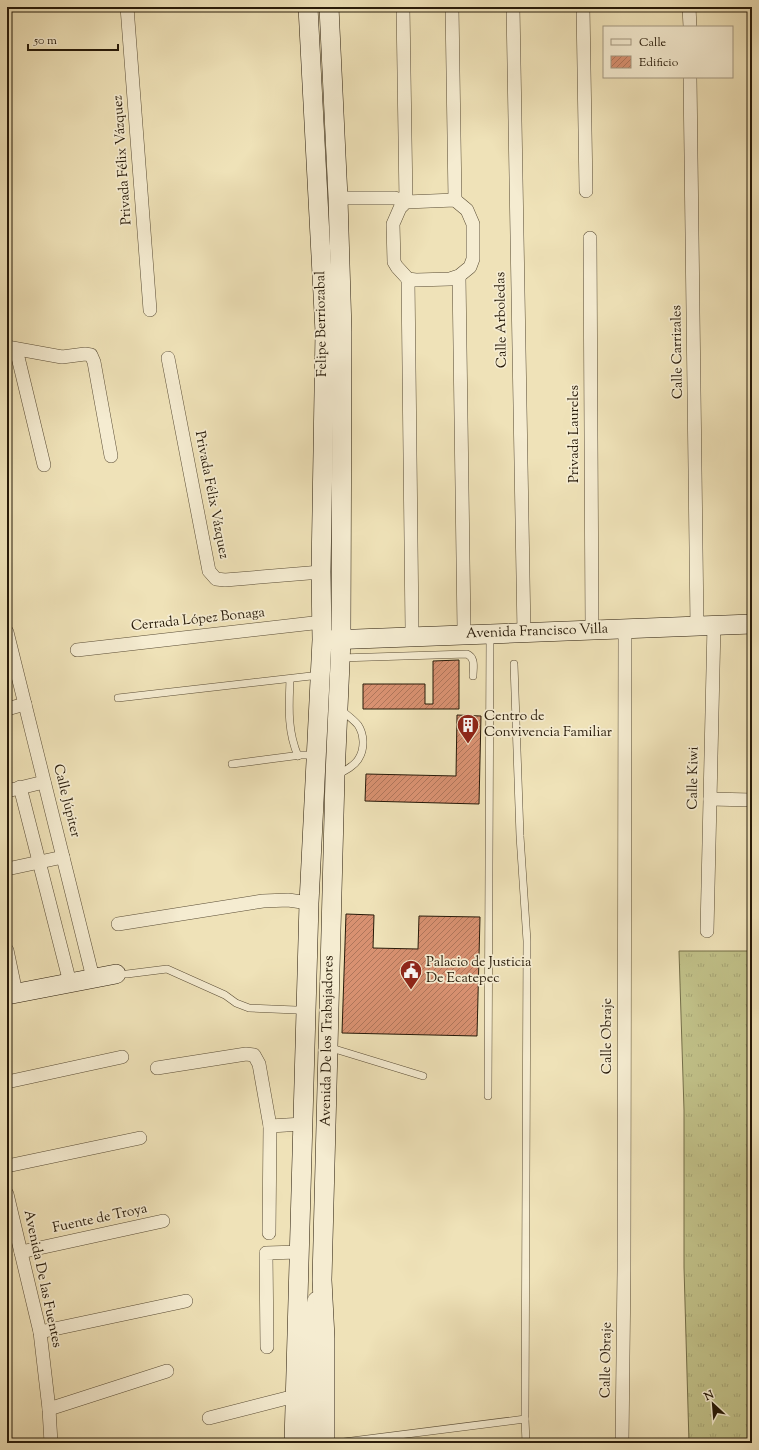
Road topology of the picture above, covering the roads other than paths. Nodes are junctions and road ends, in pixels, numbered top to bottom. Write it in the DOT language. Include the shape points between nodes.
graph roads {
  1 [pos="127,7"];
  2 [pos="308,7"];
  3 [pos="328,7"];
  4 [pos="403,7"];
  5 [pos="452,7"];
  6 [pos="513,7"];
  7 [pos="583,7"];
  8 [pos="689,7"];
  9 [pos="690,26"];
  10 [pos="690,78"];
  11 [pos="586,191"];
  12 [pos="455,200"];
  13 [pos="406,202"];
  14 [pos="338,203"];
  15 [pos="396,215"];
  16 [pos="590,238"];
  17 [pos="459,276"];
  18 [pos="408,278"];
  19 [pos="150,310"];
  20 [pos="12,348"];
  21 [pos="168,358"];
  22 [pos="111,456"];
  23 [pos="44,465"];
  24 [pos="321,572"];
  25 [pos="752,624"];
  26 [pos="705,626"];
  27 [pos="412,629"];
  28 [pos="464,629"];
  29 [pos="625,629"];
  30 [pos="392,630"];
  31 [pos="592,630"];
  32 [pos="322,631"];
  33 [pos="488,631"];
  34 [pos="7,632"];
  35 [pos="524,633"];
  36 [pos="752,633"];
  37 [pos="340,649"];
  38 [pos="77,650"];
  39 [pos="514,664"];
  40 [pos="320,674"];
  41 [pos="474,676"];
  42 [pos="290,679"];
  43 [pos="118,698"];
  44 [pos="25,704"];
  45 [pos="338,707"];
  46 [pos="7,709"];
  47 [pos="307,756"];
  48 [pos="232,764"];
  49 [pos="335,776"];
  50 [pos="44,782"];
  51 [pos="20,787"];
  52 [pos="7,791"];
  53 [pos="710,799"];
  54 [pos="752,800"];
  55 [pos="63,858"];
  56 [pos="39,862"];
  57 [pos="7,869"];
  58 [pos="309,903"];
  59 [pos="118,924"];
  60 [pos="707,931"];
  61 [pos="7,950"];
  62 [pos="122,974"];
  63 [pos="93,978"];
  64 [pos="70,983"];
  65 [pos="12,994"];
  66 [pos="306,1009"];
  67 [pos="328,1047"];
  68 [pos="122,1057"];
  69 [pos="157,1068"];
  70 [pos="423,1076"];
  71 [pos="7,1082"];
  72 [pos="488,1096"];
  73 [pos="303,1124"];
  74 [pos="270,1126"];
  75 [pos="140,1138"];
  76 [pos="7,1166"];
  77 [pos="7,1194"];
  78 [pos="163,1221"];
  79 [pos="269,1233"];
  80 [pos="21,1252"];
  81 [pos="299,1252"];
  82 [pos="322,1280"];
  83 [pos="186,1301"];
  84 [pos="40,1332"];
  85 [pos="267,1347"];
  86 [pos="167,1371"];
  87 [pos="295,1396"];
  88 [pos="49,1409"];
  89 [pos="209,1418"];
  90 [pos="525,1419"];
  91 [pos="51,1443"];
  92 [pos="294,1443"];
  93 [pos="308,1443"];
  94 [pos="325,1443"];
  95 [pos="336,1443"];
  96 [pos="526,1443"];
  97 [pos="622,1443"];
  1 -- 19 [label="street, Privada Félix Vázquez"];
  2 -- 24 [label="main road, Felipe Berriozabal" via="324,332"];
  3 -- 14 [label="main road, Felipe Berriozabal"];
  4 -- 13 [label="street"];
  5 -- 12 [label="street"];
  6 -- 35 [label="street, Calle Arboledas"];
  7 -- 11 [label="street"];
  8 -- 9 [label="street"];
  10 -- 26 [label="street, Calle Carrizales"];
  12 -- 13 [label="street"];
  12 -- 17 [label="street" via="467,210 473,224 473,259 470,267"];
  13 -- 14 [label="street" via="394,198"];
  13 -- 15 [label="street"];
  14 -- 15 [label="street" via="383,207"];
  14 -- 37 [label="main road, Felipe Berriozabal" via="342,330"];
  15 -- 18 [label="street" via="393,224 394,262"];
  16 -- 31 [label="street, Privada Laureles"];
  17 -- 18 [label="street" via="450,279"];
  17 -- 28 [label="street"];
  18 -- 27 [label="street"];
  20 -- 22 [label="street" via="62,357 91,355"];
  20 -- 23 [label="street"];
  21 -- 24 [label="street, Privada Félix Vázquez" via="210,571 216,579 225,580"];
  24 -- 32 [label="main road, Felipe Berriozabal"];
  25 -- 26 [label="main road, Avenida Francisco Villa"];
  25 -- 36 [label="street"];
  26 -- 29 [label="main road, Avenida Francisco Villa"];
  26 -- 53 [label="street, Calle Kiwi"];
  27 -- 28 [label="street"];
  27 -- 30 [label="street"];
  28 -- 33 [label="street"];
  29 -- 31 [label="main road, Avenida Francisco Villa"];
  29 -- 97 [label="street, Calle Obraje"];
  31 -- 35 [label="main road, Avenida Francisco Villa"];
  32 -- 37 [label="main road, Avenida Francisco Villa"];
  32 -- 38 [label="street, Cerrada López Bonaga"];
  32 -- 40 [label="main road, Avenida De los Trabajadores"];
  33 -- 35 [label="main road, Avenida Francisco Villa"];
  33 -- 37 [label="main road, Avenida Francisco Villa"];
  33 -- 72 [label="lane"];
  34 -- 44 [label="street, Calle Júpiter"];
  37 -- 41 [label="lane" via="467,654 473,658"];
  37 -- 45 [label="main road, Avenida De los Trabajadores"];
  39 -- 90 [label="lane" via="520,836 527,941"];
  40 -- 42 [label="lane"];
  40 -- 47 [label="main road, Avenida De los Trabajadores"];
  42 -- 43 [label="lane"];
  42 -- 47 [label="lane" via="289,720 292,742"];
  44 -- 46 [label="street"];
  44 -- 50 [label="street, Calle Júpiter"];
  45 -- 49 [label="main road, Avenida De los Trabajadores"];
  45 -- 49 [label="lane" via="358,725 363,737 363,747 359,758"];
  47 -- 48 [label="lane"];
  47 -- 58 [label="main road, Avenida De los Trabajadores"];
  49 -- 67 [label="main road, Avenida De los Trabajadores"];
  50 -- 51 [label="street"];
  50 -- 55 [label="street, Calle Júpiter"];
  51 -- 52 [label="street"];
  51 -- 56 [label="street"];
  53 -- 54 [label="street"];
  53 -- 60 [label="street, Calle Kiwi"];
  55 -- 56 [label="street"];
  55 -- 63 [label="street, Calle Júpiter"];
  56 -- 57 [label="street"];
  56 -- 64 [label="street"];
  58 -- 59 [label="street" via="288,900 263,901"];
  58 -- 66 [label="main road, Avenida De los Trabajadores"];
  61 -- 65 [label="street"];
  62 -- 63 [label="main road"];
  62 -- 66 [label="lane" via="167,970 249,1008"];
  63 -- 64 [label="main road"];
  64 -- 65 [label="main road"];
  66 -- 73 [label="main road, Avenida De los Trabajadores"];
  67 -- 70 [label="lane"];
  67 -- 82 [label="main road, Avenida De los Trabajadores"];
  68 -- 71 [label="street"];
  69 -- 74 [label="street" via="246,1054 254,1055 259,1064"];
  73 -- 74 [label="street"];
  73 -- 81 [label="main road, Avenida De los Trabajadores"];
  74 -- 79 [label="street"];
  75 -- 76 [label="street"];
  77 -- 80 [label="street, Avenida De las Fuentes"];
  78 -- 80 [label="street, Fuente de Troya"];
  80 -- 84 [label="street, Avenida De las Fuentes"];
  81 -- 85 [label="street" via="266,1253"];
  81 -- 87 [label="main road, Avenida De los Trabajadores"];
  82 -- 93 [label="main road" via="310,1335"];
  82 -- 94 [label="main road, Avenida De los Trabajadores" via="326,1338"];
  83 -- 84 [label="street"];
  84 -- 88 [label="street, Avenida De las Fuentes"];
  86 -- 88 [label="street"];
  87 -- 89 [label="street"];
  87 -- 92 [label="main road, Avenida De los Trabajadores"];
  88 -- 91 [label="street, Avenida De las Fuentes"];
  90 -- 95 [label="lane"];
  90 -- 96 [label="lane"];
}
